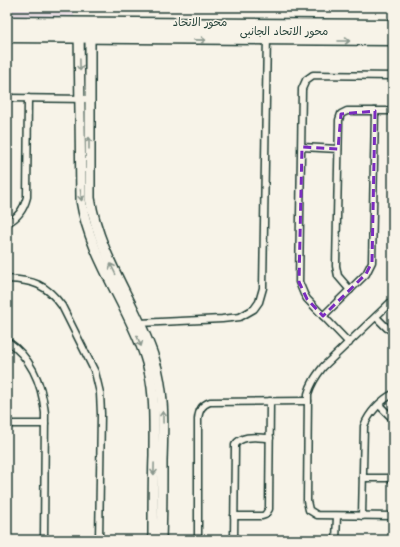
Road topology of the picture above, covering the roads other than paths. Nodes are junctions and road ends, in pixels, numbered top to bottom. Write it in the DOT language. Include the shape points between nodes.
graph roads {
  1 [pos="7,20"];
  2 [pos="393,23"];
  3 [pos="7,26"];
  4 [pos="393,28"];
  5 [pos="79,33"];
  6 [pos="90,33"];
  7 [pos="7,34"];
  8 [pos="393,35"];
  9 [pos="267,38"];
  10 [pos="7,39"];
  11 [pos="393,42"];
  12 [pos="393,76"];
  13 [pos="7,98"];
  14 [pos="28,98"];
  15 [pos="85,99"];
  16 [pos="375,111"];
  17 [pos="393,111"];
  18 [pos="302,148"];
  19 [pos="338,149"];
  20 [pos="7,223"];
  21 [pos="7,279"];
  22 [pos="350,290"];
  23 [pos="393,300"];
  24 [pos="323,316"];
  25 [pos="376,317"];
  26 [pos="139,323"];
  27 [pos="393,332"];
  28 [pos="7,341"];
  29 [pos="349,343"];
  30 [pos="393,394"];
  31 [pos="270,401"];
  32 [pos="308,401"];
  33 [pos="379,405"];
  34 [pos="393,419"];
  35 [pos="7,424"];
  36 [pos="45,424"];
  37 [pos="270,438"];
  38 [pos="363,478"];
  39 [pos="393,478"];
  40 [pos="234,516"];
  41 [pos="337,516"];
  42 [pos="362,516"];
  43 [pos="393,516"];
  44 [pos="44,540"];
  45 [pos="99,540"];
  46 [pos="153,540"];
  47 [pos="161,540"];
  48 [pos="198,540"];
  49 [pos="234,540"];
  50 [pos="336,540"];
  1 -- 2 [label="street, محور الاتحاد الجانبى"];
  3 -- 5 [label="street, محور الاتحاد"];
  4 -- 6 [label="street, محور الاتحاد"];
  5 -- 6 [label="street, محور الاتحاد"];
  5 -- 6 [label="street"];
  5 -- 7 [label="street, محور الاتحاد"];
  5 -- 10 [label="street"];
  5 -- 15 [label="street, one-way"];
  6 -- 9 [label="street, محور الاتحاد, one-way"];
  6 -- 15 [label="street"];
  8 -- 9 [label="street, محور الاتحاد"];
  9 -- 11 [label="street, محور الاتحاد الجانبى, one-way"];
  9 -- 26 [label="street" via="263,288 259,302 248,314 231,319"];
  12 -- 18 [label="street" via="318,74 309,77 302,89"];
  13 -- 14 [label="street"];
  14 -- 15 [label="street"];
  14 -- 20 [label="street" via="27,197 21,212"];
  26 -- 15 [label="street, one-way" via="106,254 91,210"];
  15 -- 46 [label="street, one-way" via="80,188 86,224 99,258 146,357 152,385 155,412"];
  16 -- 17 [label="street"];
  16 -- 19 [label="street" via="347,111 341,114 338,120"];
  16 -- 22 [label="street" via="372,262 366,274"];
  18 -- 19 [label="street"];
  18 -- 24 [label="street" via="299,282 304,294"];
  19 -- 22 [label="street" via="336,271"];
  21 -- 45 [label="street" via="34,282 55,297 95,372 100,403"];
  22 -- 24 [label="street"];
  23 -- 25 [label="street"];
  24 -- 29 [label="street"];
  25 -- 27 [label="street"];
  25 -- 29 [label="street"];
  47 -- 26 [label="street, one-way" via="161,391 155,360"];
  28 -- 36 [label="street" via="28,361 37,378 43,397"];
  29 -- 32 [label="street" via="314,379"];
  30 -- 33 [label="street"];
  31 -- 32 [label="street"];
  31 -- 37 [label="street"];
  31 -- 48 [label="street" via="210,402 204,404 201,409 198,420"];
  32 -- 41 [label="street" via="307,506 316,515"];
  33 -- 34 [label="street"];
  33 -- 38 [label="street" via="364,426"];
  35 -- 36 [label="street"];
  36 -- 44 [label="street"];
  37 -- 40 [label="street" via="269,509 262,516"];
  37 -- 40 [label="street" via="244,438 238,440 235,445"];
  38 -- 39 [label="street"];
  38 -- 42 [label="street"];
  40 -- 49 [label="street"];
  41 -- 42 [label="street"];
  41 -- 50 [label="street"];
  42 -- 43 [label="street"];
}
